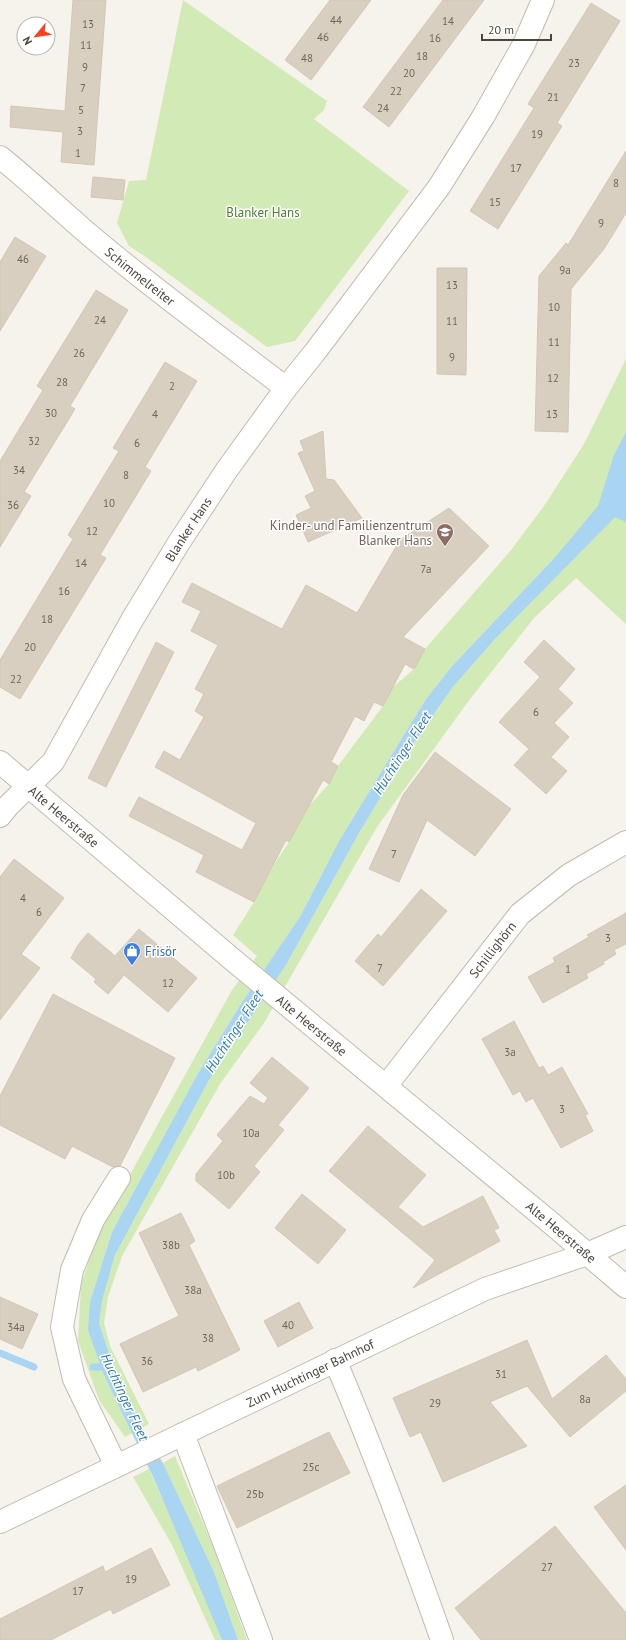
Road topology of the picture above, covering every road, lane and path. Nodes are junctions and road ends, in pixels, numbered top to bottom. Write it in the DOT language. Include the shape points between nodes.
graph roads {
  1 [pos="543,0"];
  2 [pos="0,157"];
  3 [pos="286,388"];
  4 [pos="0,762"];
  5 [pos="29,786"];
  6 [pos="0,816"];
  7 [pos="626,842"];
  8 [pos="386,1086"];
  9 [pos="119,1178"];
  10 [pos="626,1237"];
  11 [pos="587,1254"];
  12 [pos="626,1287"];
  13 [pos="335,1360"];
  14 [pos="183,1434"];
  15 [pos="116,1466"];
  16 [pos="0,1522"];
  17 [pos="261,1640"];
  18 [pos="442,1640"];
  1 -- 3 [label="street, Blanker Hans" via="524,44 440,187"];
  2 -- 3 [label="street, Schimmelreiter" via="172,302"];
  3 -- 5 [label="street, Blanker Hans" via="226,471 178,544 132,620 53,762"];
  4 -- 5 [label="street, Alte Heerstraße"];
  5 -- 6 [label="street, Blanker Hans"];
  5 -- 8 [label="street, Alte Heerstraße"];
  7 -- 8 [label="street, Schillighörn" via="569,875 520,914"];
  8 -- 11 [label="street, Alte Heerstraße"];
  9 -- 15 [label="street" via="93,1220 72,1270 62,1327 74,1379"];
  10 -- 11 [label="street, Zum Huchtinger Bahnhof"];
  11 -- 12 [label="street, Alte Heerstraße"];
  11 -- 13 [label="street, Zum Huchtinger Bahnhof" via="485,1289"];
  13 -- 14 [label="street, Zum Huchtinger Bahnhof"];
  13 -- 18 [label="street" via="367,1436"];
  14 -- 15 [label="street, Zum Huchtinger Bahnhof"];
  14 -- 17 [label="street"];
  15 -- 16 [label="street, Zum Huchtinger Bahnhof"];
}
